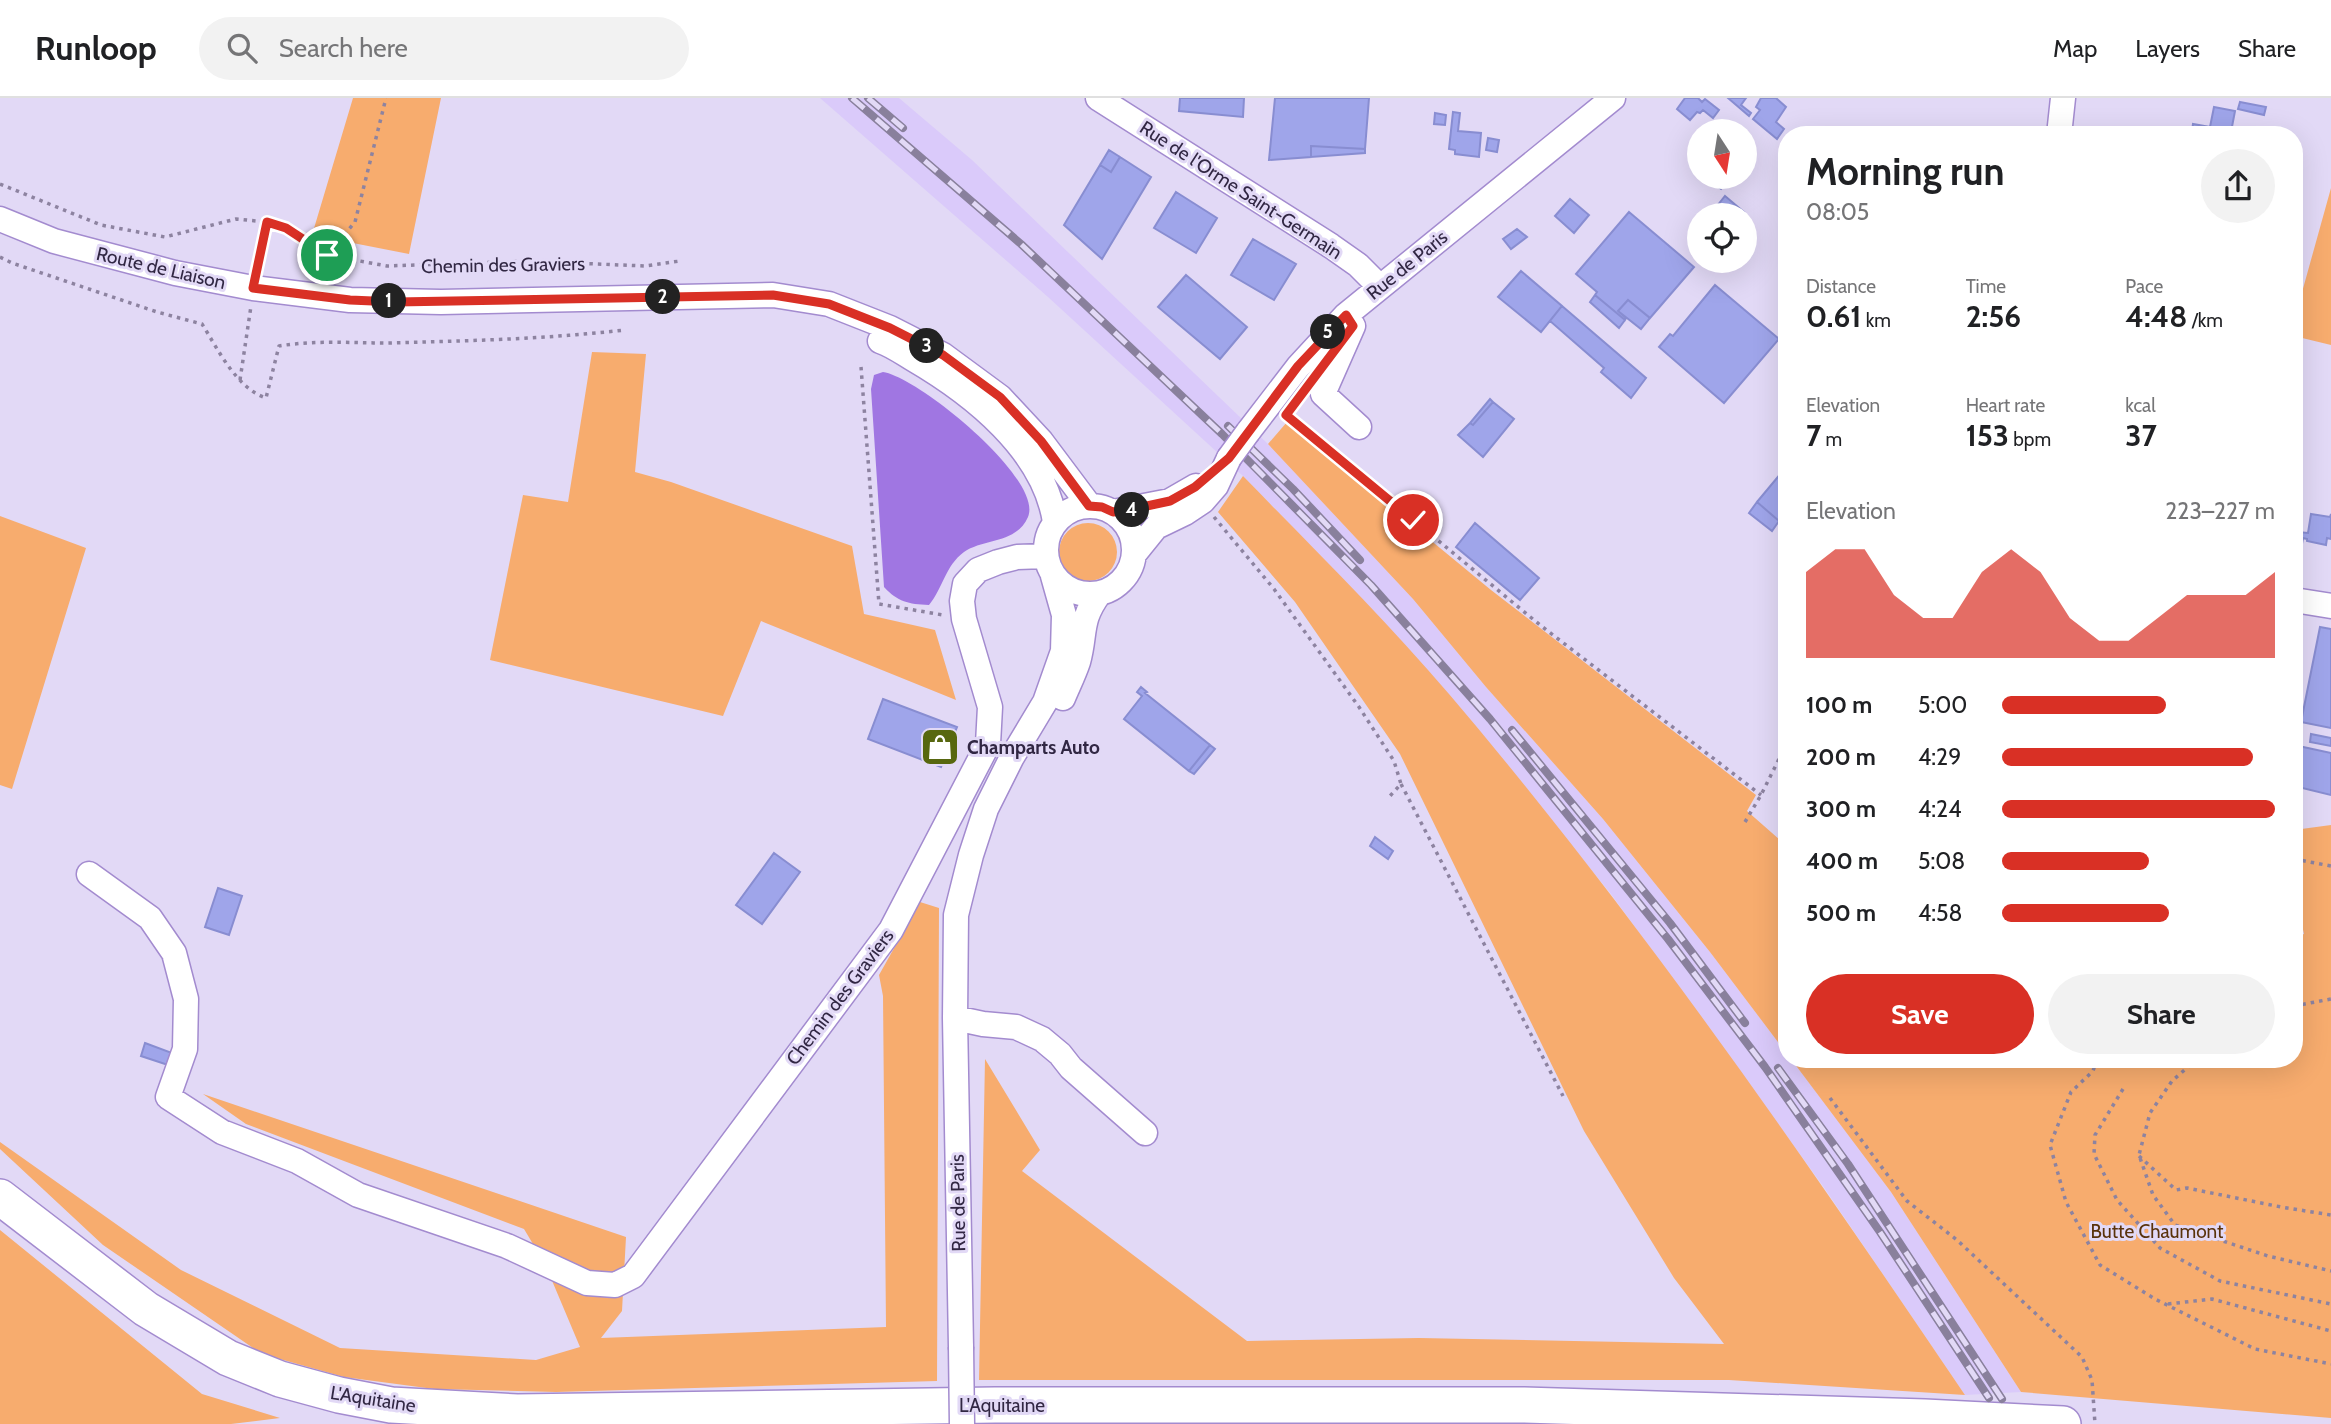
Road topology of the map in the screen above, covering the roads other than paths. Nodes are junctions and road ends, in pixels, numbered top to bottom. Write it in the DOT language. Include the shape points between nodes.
graph roads {
  1 [pos="1098,98"];
  2 [pos="1613,98"];
  3 [pos="2063,98"];
  4 [pos="2060,126"];
  5 [pos="0,219"];
  6 [pos="1380,287"];
  7 [pos="704,296"];
  8 [pos="1346,315"];
  9 [pos="1359,427"];
  10 [pos="1229,458"];
  11 [pos="1089,506"];
  12 [pos="1113,512"];
  13 [pos="1055,522"];
  14 [pos="1135,553"];
  15 [pos="1049,566"];
  16 [pos="1098,594"];
  17 [pos="89,874"];
  18 [pos="955,981"];
  19 [pos="955,1018"];
  20 [pos="1145,1133"];
  21 [pos="0,1197"];
  22 [pos="517,1412"];
  23 [pos="461,1424"];
  24 [pos="962,1424"];
  25 [pos="2063,1424"];
  1 -- 6 [label="street, Rue de l'Orme Saint-Germain" via="1331,246"];
  2 -- 6 [label="street, Rue de Paris"];
  3 -- 4 [label="street"];
  5 -- 7 [label="street, Route de Liaison" via="99,255 175,273 350,300"];
  6 -- 8 [label="street, Rue de Paris"];
  7 -- 11 [label="street, Route de Liaison" via="773,295 829,304 943,355 1000,397 1041,441"];
  7 -- 13 [label="street, Route de Liaison" via="775,306 827,320 886,343 936,373 985,411 1023,451 1046,489"];
  8 -- 9 [label="street" via="1353,326 1323,394"];
  8 -- 10 [label="street, Rue de Paris, bridge" via="1298,366"];
  10 -- 12 [label="street, Rue de Paris" via="1170,501"];
  10 -- 14 [label="street, Rue de Paris" via="1216,486 1203,500 1156,527"];
  11 -- 12 [label="street"];
  11 -- 13 [label="street" via="1070,510"];
  12 -- 14 [label="street" via="1125,522"];
  13 -- 15 [label="street" via="1047,538"];
  14 -- 16 [label="street" via="1122,581"];
  15 -- 16 [label="street" via="1062,586"];
  15 -- 17 [label="street, Chemin des Graviers" via="1017,557 978,570 965,584 964,619 990,707 988,744 891,930 633,1276 615,1285 586,1283 507,1246 358,1195 298,1161 222,1132 168,1097 185,1049 186,999 174,953 150,918"];
  15 -- 18 [label="street, Rue de Paris" via="1064,615 1063,651 1045,702 986,809 956,915"];
  16 -- 18 [label="street, Rue de Paris" via="1083,622 1078,661 1058,712 1003,811 984,861"];
  18 -- 19 [label="street, Rue de Paris"];
  19 -- 20 [label="street" via="1016,1027 1042,1039"];
  19 -- 24 [label="street, Rue de Paris, bridge"];
  21 -- 22 [label="highway, L'Aquitaine" via="146,1308 228,1358 280,1379 391,1405"];
  22 -- 23 [label="highway"];
  22 -- 25 [label="highway, L'Aquitaine" via="995,1405 1524,1405"];
}
